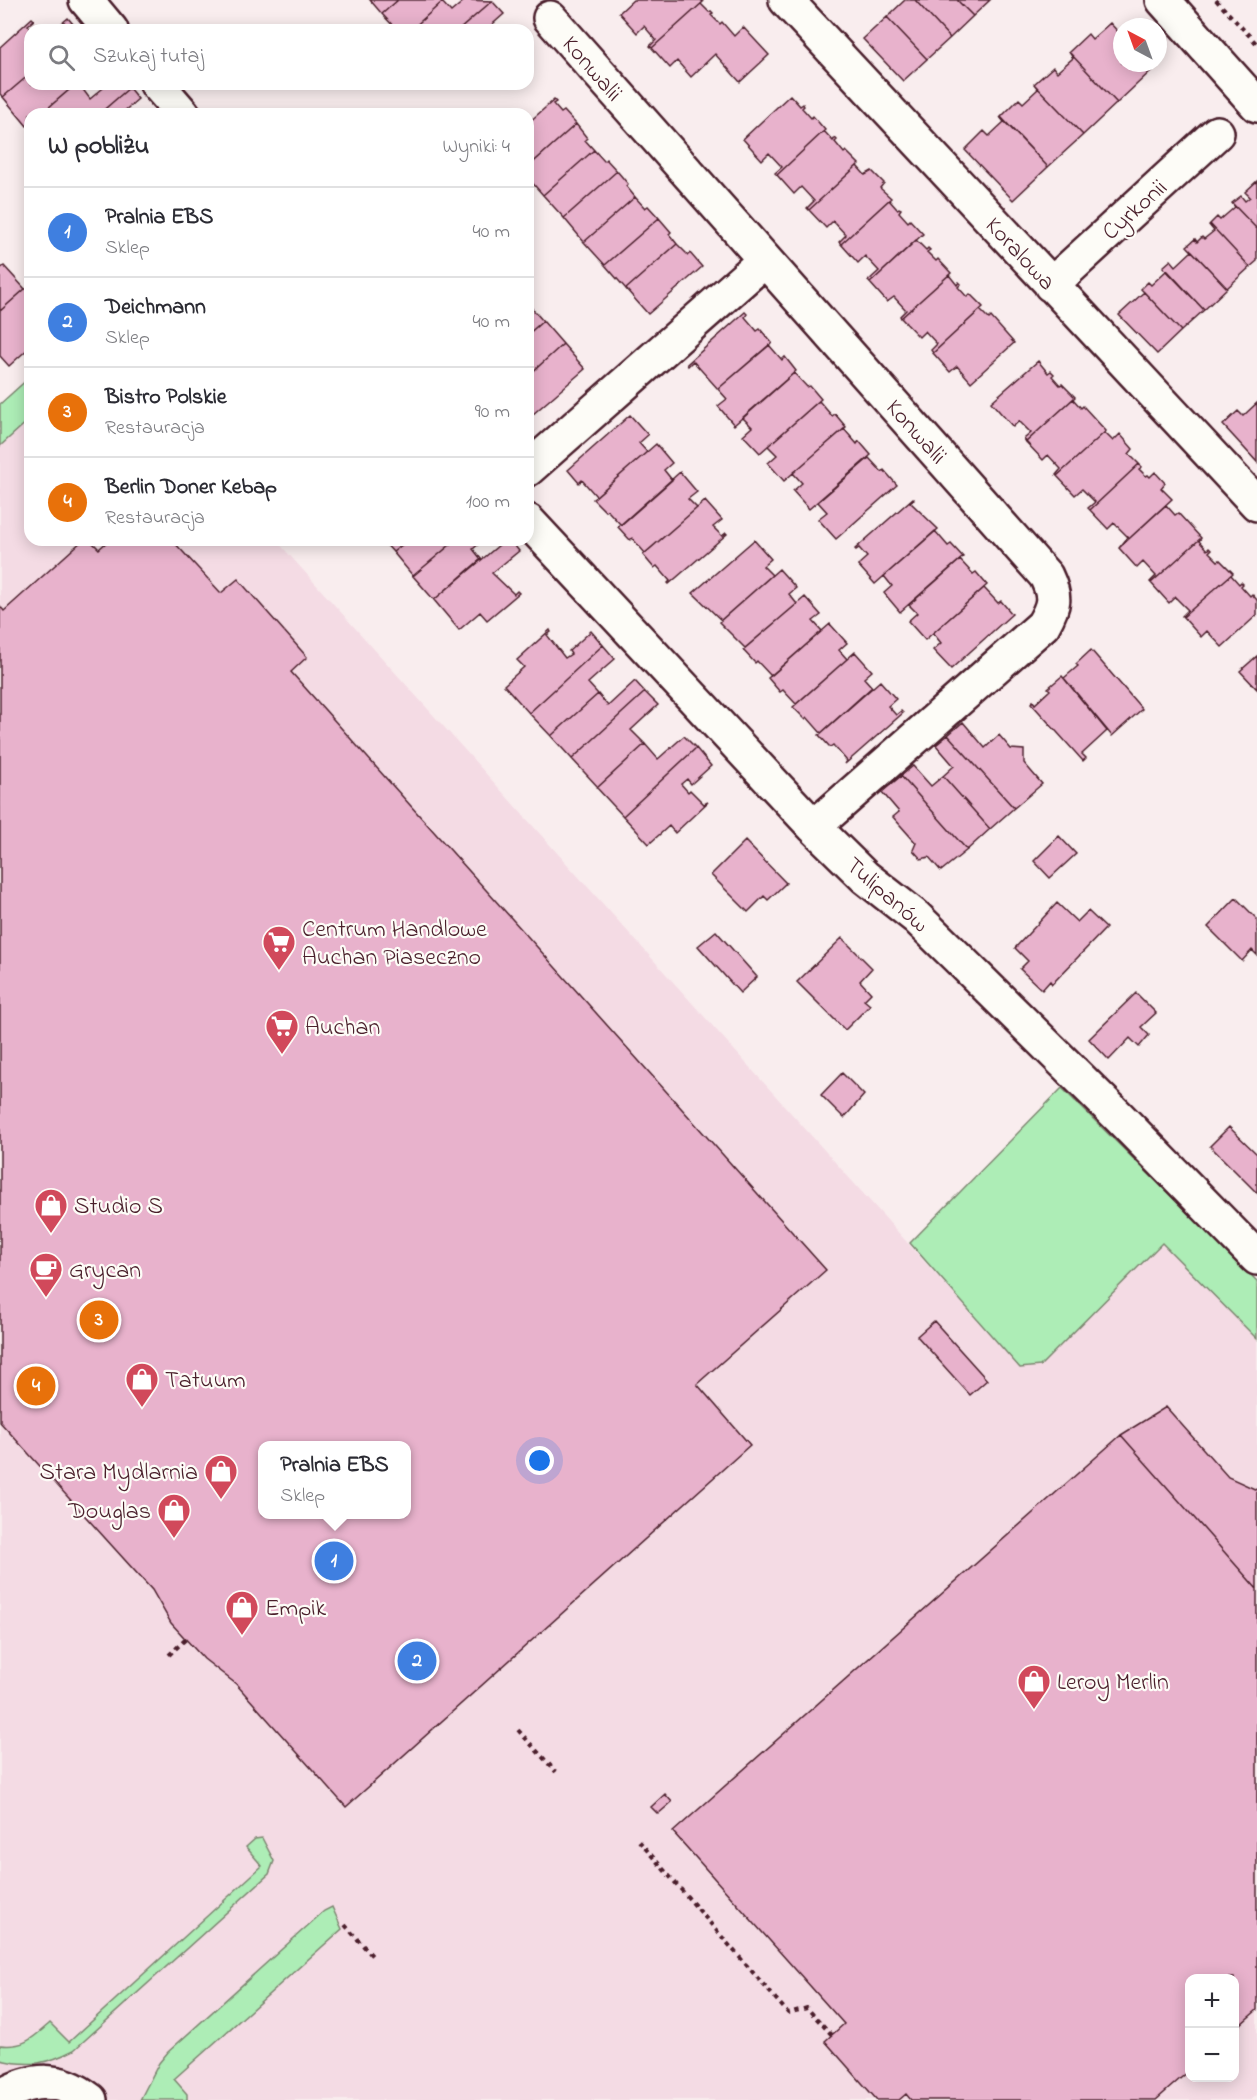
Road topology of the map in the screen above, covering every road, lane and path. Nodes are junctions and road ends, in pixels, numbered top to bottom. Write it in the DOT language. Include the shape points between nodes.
graph roads {
  1 [pos="86,0"];
  2 [pos="1162,0"];
  3 [pos="1216,0"];
  4 [pos="790,1"];
  5 [pos="550,18"];
  6 [pos="106,24"];
  7 [pos="1257,44"];
  8 [pos="162,90"];
  9 [pos="1257,105"];
  10 [pos="178,108"];
  11 [pos="1217,134"];
  12 [pos="764,261"];
  13 [pos="1051,285"];
  14 [pos="534,464"];
  15 [pos="1257,504"];
  16 [pos="534,527"];
  17 [pos="814,827"];
  18 [pos="1257,1258"];
  19 [pos="186,1639"];
  20 [pos="169,1655"];
  21 [pos="518,1730"];
  22 [pos="556,1772"];
  23 [pos="639,1841"];
  24 [pos="345,1925"];
  25 [pos="374,1958"];
  26 [pos="832,2035"];
  27 [pos="6,2087"];
  28 [pos="90,2100"];
  1 -- 6 [label="street"];
  2 -- 9 [label="street"];
  3 -- 7 [label="path"];
  4 -- 13 [label="street, Koralowa"];
  5 -- 12 [label="street, Konwalii"];
  8 -- 10 [label="street"];
  11 -- 13 [label="street, Cyrkonii"];
  12 -- 14 [label="street"];
  12 -- 17 [label="street, Konwalii" via="1046,576 1054,593 1052,609 1043,625"];
  13 -- 15 [label="street, Koralowa"];
  16 -- 17 [label="street, Tulipanów"];
  17 -- 18 [label="street, Tulipanów" via="865,877 916,917"];
  19 -- 20 [label="path"];
  21 -- 22 [label="path"];
  23 -- 26 [label="path" via="788,2013 807,2008"];
  24 -- 25 [label="path"];
  27 -- 28 [label="street" via="50,2082 66,2085"];
}
